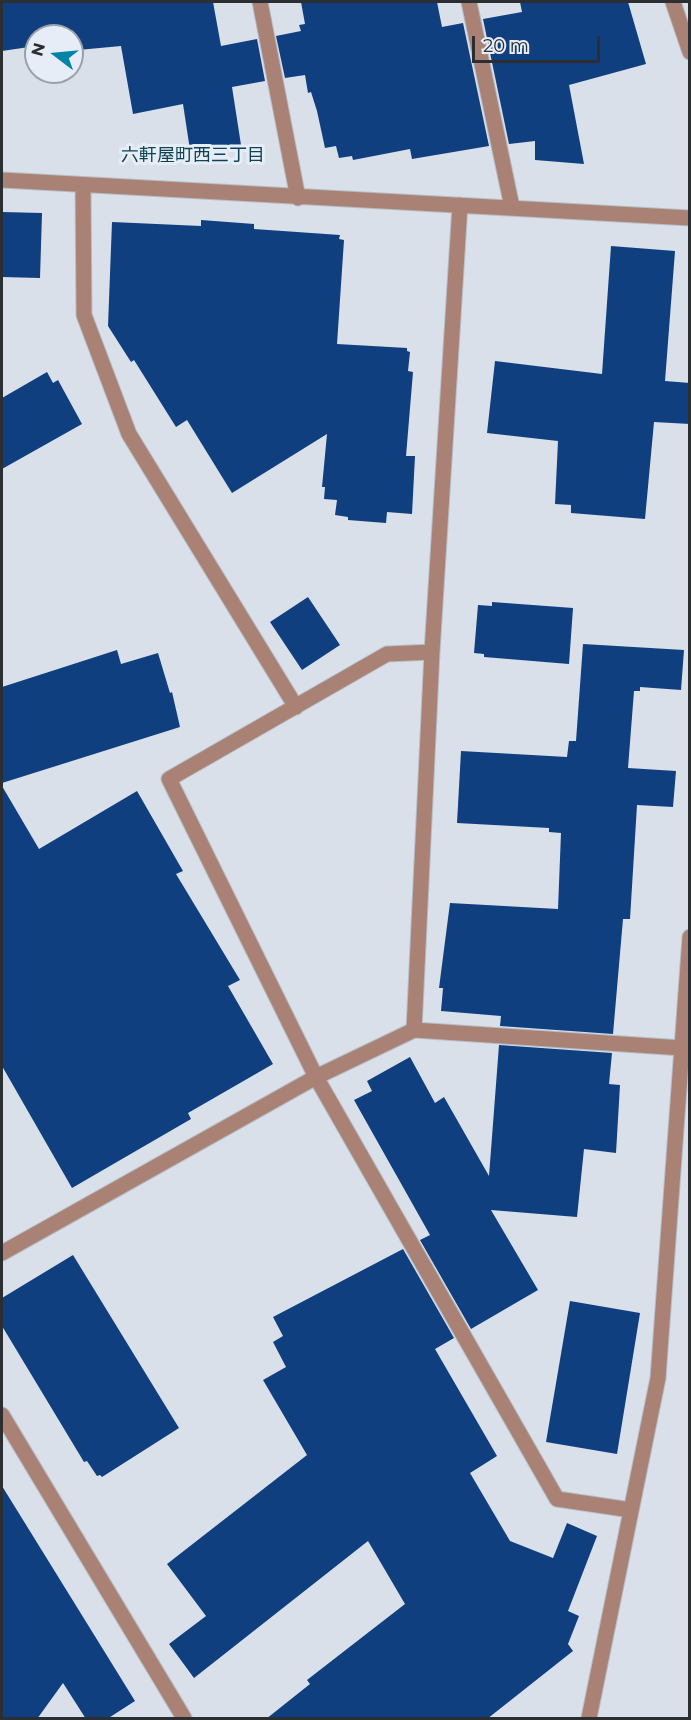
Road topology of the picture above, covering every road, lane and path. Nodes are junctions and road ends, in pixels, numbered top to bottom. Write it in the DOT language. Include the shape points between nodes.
graph roads {
  1 [pos="260,2"];
  2 [pos="469,2"];
  3 [pos="672,2"];
  4 [pos="690,52"];
  5 [pos="2,180"];
  6 [pos="83,186"];
  7 [pos="298,198"];
  8 [pos="460,205"];
  9 [pos="512,207"];
  10 [pos="690,218"];
  11 [pos="432,652"];
  12 [pos="296,707"];
  13 [pos="690,937"];
  14 [pos="414,1030"];
  15 [pos="682,1048"];
  16 [pos="316,1077"];
  17 [pos="2,1253"];
  18 [pos="2,1415"];
  19 [pos="631,1510"];
  20 [pos="184,1719"];
  21 [pos="589,1719"];
  1 -- 7 [label="street"];
  2 -- 9 [label="street"];
  3 -- 4 [label="street"];
  5 -- 6 [label="street"];
  6 -- 7 [label="street"];
  6 -- 12 [label="street" via="84,315 129,434"];
  7 -- 8 [label="street"];
  8 -- 9 [label="street"];
  8 -- 11 [label="street"];
  9 -- 10 [label="street"];
  11 -- 12 [label="street" via="387,654"];
  11 -- 14 [label="street"];
  12 -- 16 [label="street" via="169,779"];
  13 -- 15 [label="street"];
  14 -- 15 [label="street"];
  14 -- 16 [label="street"];
  15 -- 19 [label="street" via="658,1378"];
  16 -- 17 [label="street"];
  16 -- 19 [label="street" via="557,1499"];
  18 -- 20 [label="street"];
  19 -- 21 [label="street"];
}
